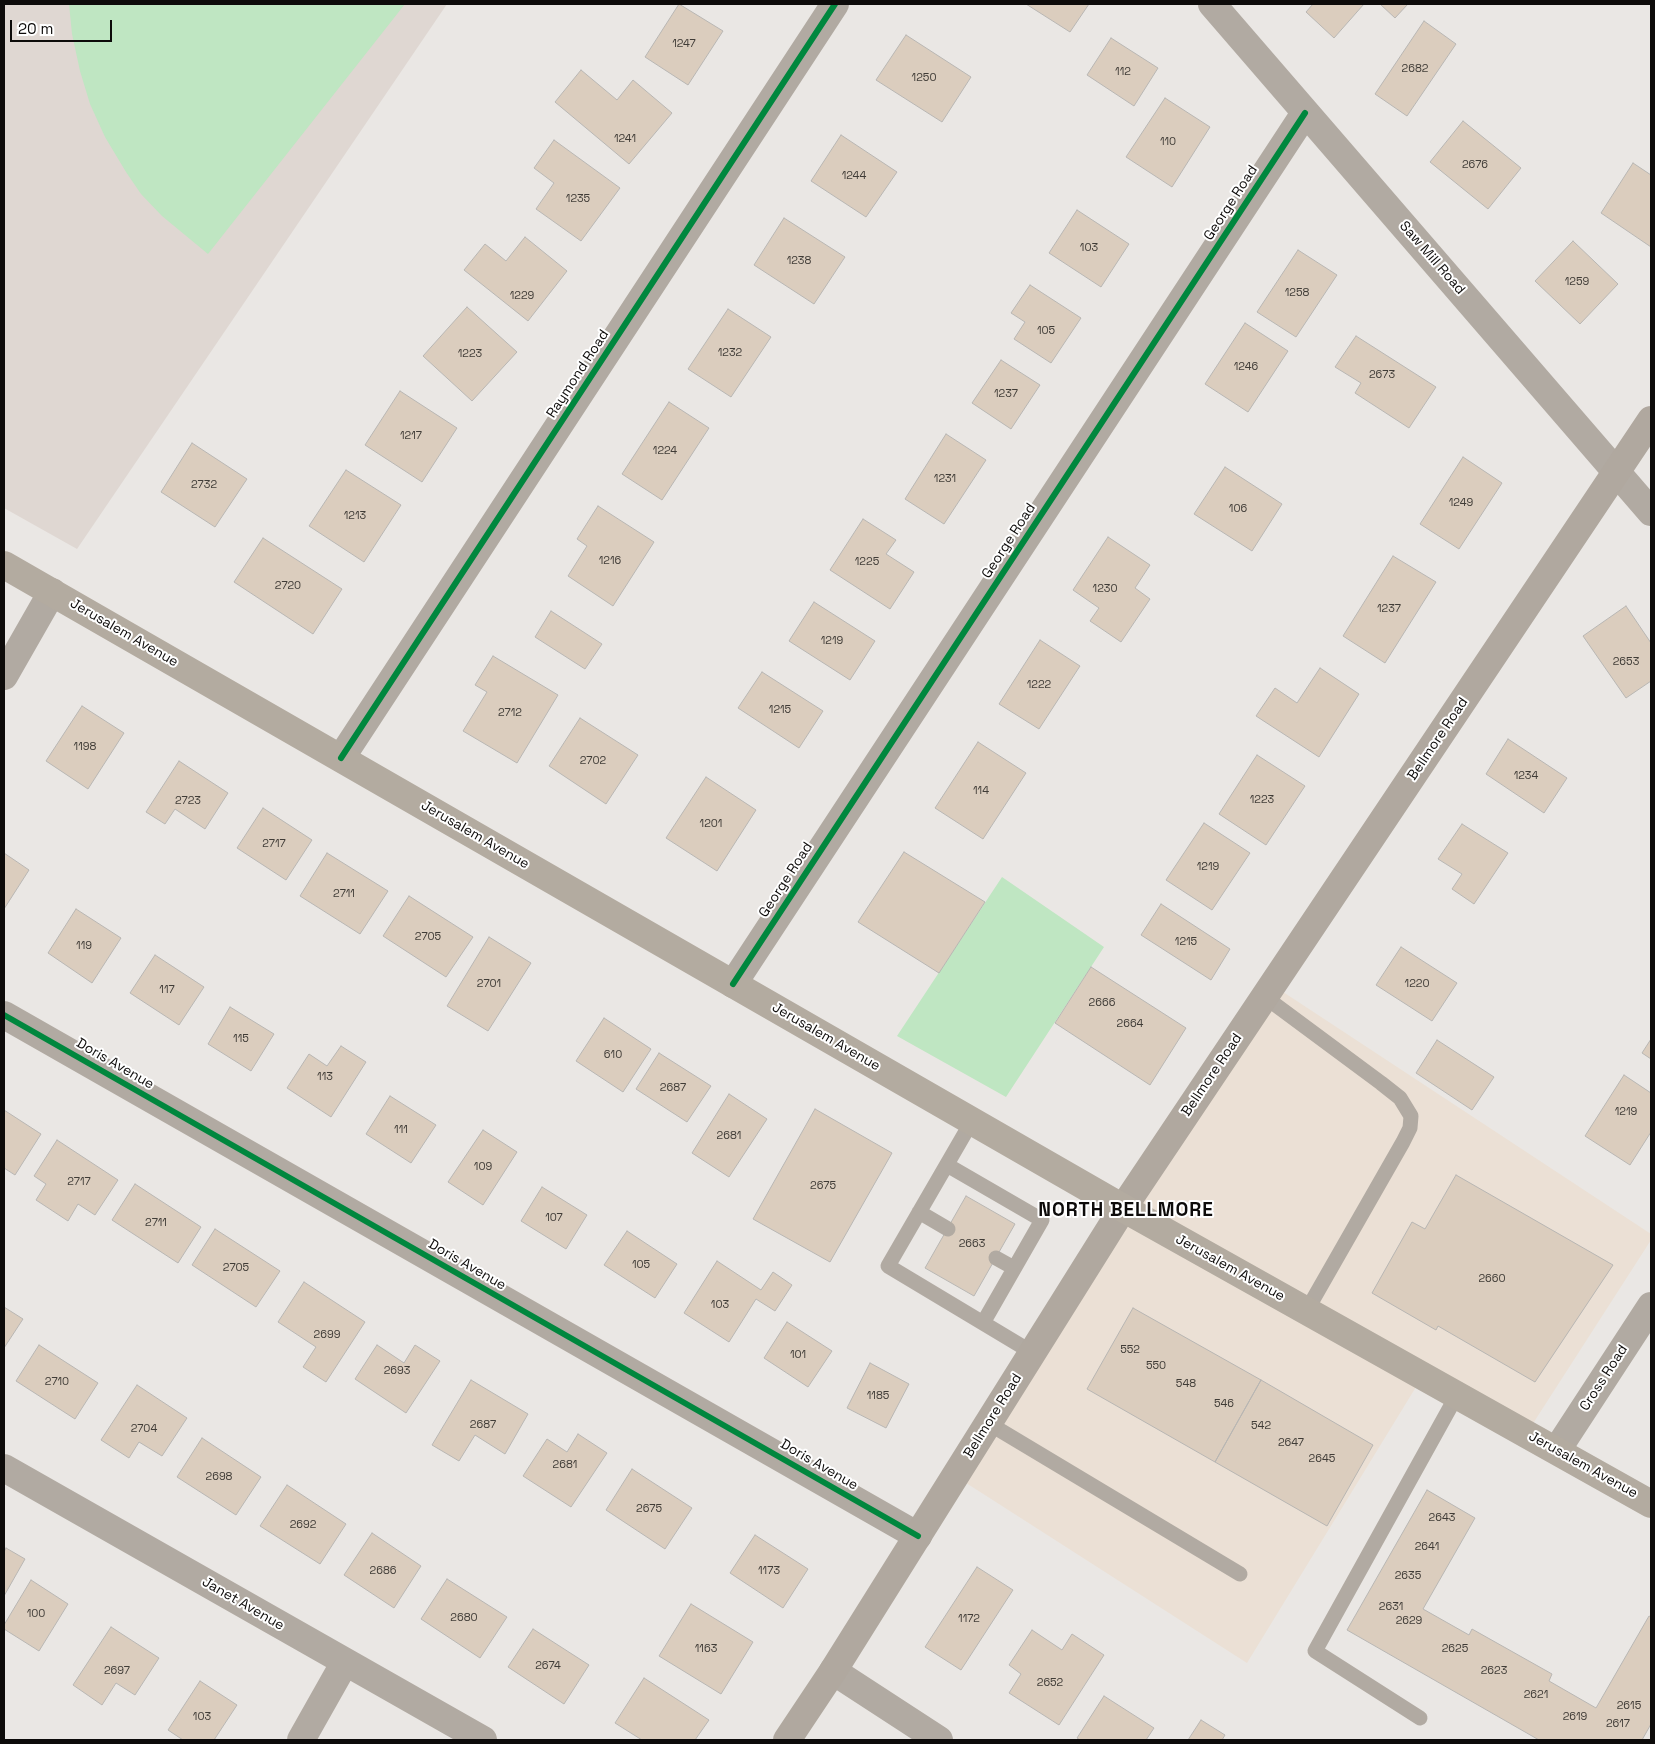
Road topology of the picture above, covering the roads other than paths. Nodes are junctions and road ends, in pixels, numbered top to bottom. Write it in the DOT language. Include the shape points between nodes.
graph roads {
  1 [pos="835,4"];
  2 [pos="1212,4"];
  3 [pos="1305,113"];
  4 [pos="1651,420"];
  5 [pos="1618,472"];
  6 [pos="1651,512"];
  7 [pos="4,565"];
  8 [pos="52,592"];
  9 [pos="4,676"];
  10 [pos="341,758"];
  11 [pos="733,984"];
  12 [pos="1265,997"];
  13 [pos="4,1016"];
  14 [pos="972,1121"];
  15 [pos="947,1165"];
  16 [pos="1123,1208"];
  17 [pos="919,1212"];
  18 [pos="948,1229"];
  19 [pos="996,1258"];
  20 [pos="1014,1268"];
  21 [pos="1651,1306"];
  22 [pos="1307,1310"];
  23 [pos="983,1323"];
  24 [pos="1033,1353"];
  25 [pos="1457,1395"];
  26 [pos="988,1423"];
  27 [pos="1557,1450"];
  28 [pos="4,1469"];
  29 [pos="1651,1504"];
  30 [pos="918,1536"];
  31 [pos="1240,1574"];
  32 [pos="345,1662"];
  33 [pos="833,1671"];
  34 [pos="1420,1718"];
  35 [pos="301,1740"];
  36 [pos="483,1740"];
  37 [pos="788,1740"];
  38 [pos="939,1740"];
  1 -- 10 [label="street, Raymond Road"];
  2 -- 3 [label="street, Saw Mill Road"];
  3 -- 5 [label="street, Saw Mill Road"];
  3 -- 11 [label="street, George Road"];
  4 -- 5 [label="main road, Bellmore Road"];
  5 -- 6 [label="street, Saw Mill Road"];
  5 -- 12 [label="main road, Bellmore Road"];
  7 -- 8 [label="main road, Jerusalem Avenue"];
  8 -- 9 [label="street"];
  8 -- 10 [label="main road, Jerusalem Avenue"];
  10 -- 11 [label="main road, Jerusalem Avenue"];
  11 -- 14 [label="main road, Jerusalem Avenue"];
  12 -- 16 [label="main road, Bellmore Road"];
  12 -- 22 [label="lane" via="1400,1098 1411,1116 1410,1128 1403,1142"];
  13 -- 30 [label="street, Doris Avenue"];
  14 -- 15 [label="lane"];
  14 -- 16 [label="main road, Jerusalem Avenue"];
  15 -- 17 [label="lane"];
  15 -- 20 [label="lane" via="1042,1220"];
  16 -- 22 [label="main road, Jerusalem Avenue"];
  16 -- 24 [label="main road, Bellmore Road"];
  17 -- 18 [label="lane"];
  17 -- 23 [label="lane" via="888,1266"];
  19 -- 20 [label="lane"];
  20 -- 23 [label="lane"];
  21 -- 27 [label="street, Cross Road"];
  22 -- 25 [label="main road, Jerusalem Avenue"];
  23 -- 24 [label="lane"];
  24 -- 26 [label="main road, Bellmore Road"];
  25 -- 27 [label="main road, Jerusalem Avenue"];
  25 -- 34 [label="lane" via="1315,1651"];
  26 -- 30 [label="main road, Bellmore Road"];
  26 -- 31 [label="lane"];
  27 -- 29 [label="main road, Jerusalem Avenue"];
  28 -- 32 [label="street, Janet Avenue"];
  30 -- 33 [label="main road, Bellmore Road"];
  32 -- 35 [label="street"];
  32 -- 36 [label="street, Janet Avenue"];
  33 -- 37 [label="main road, Bellmore Road"];
  33 -- 38 [label="street"];
}
